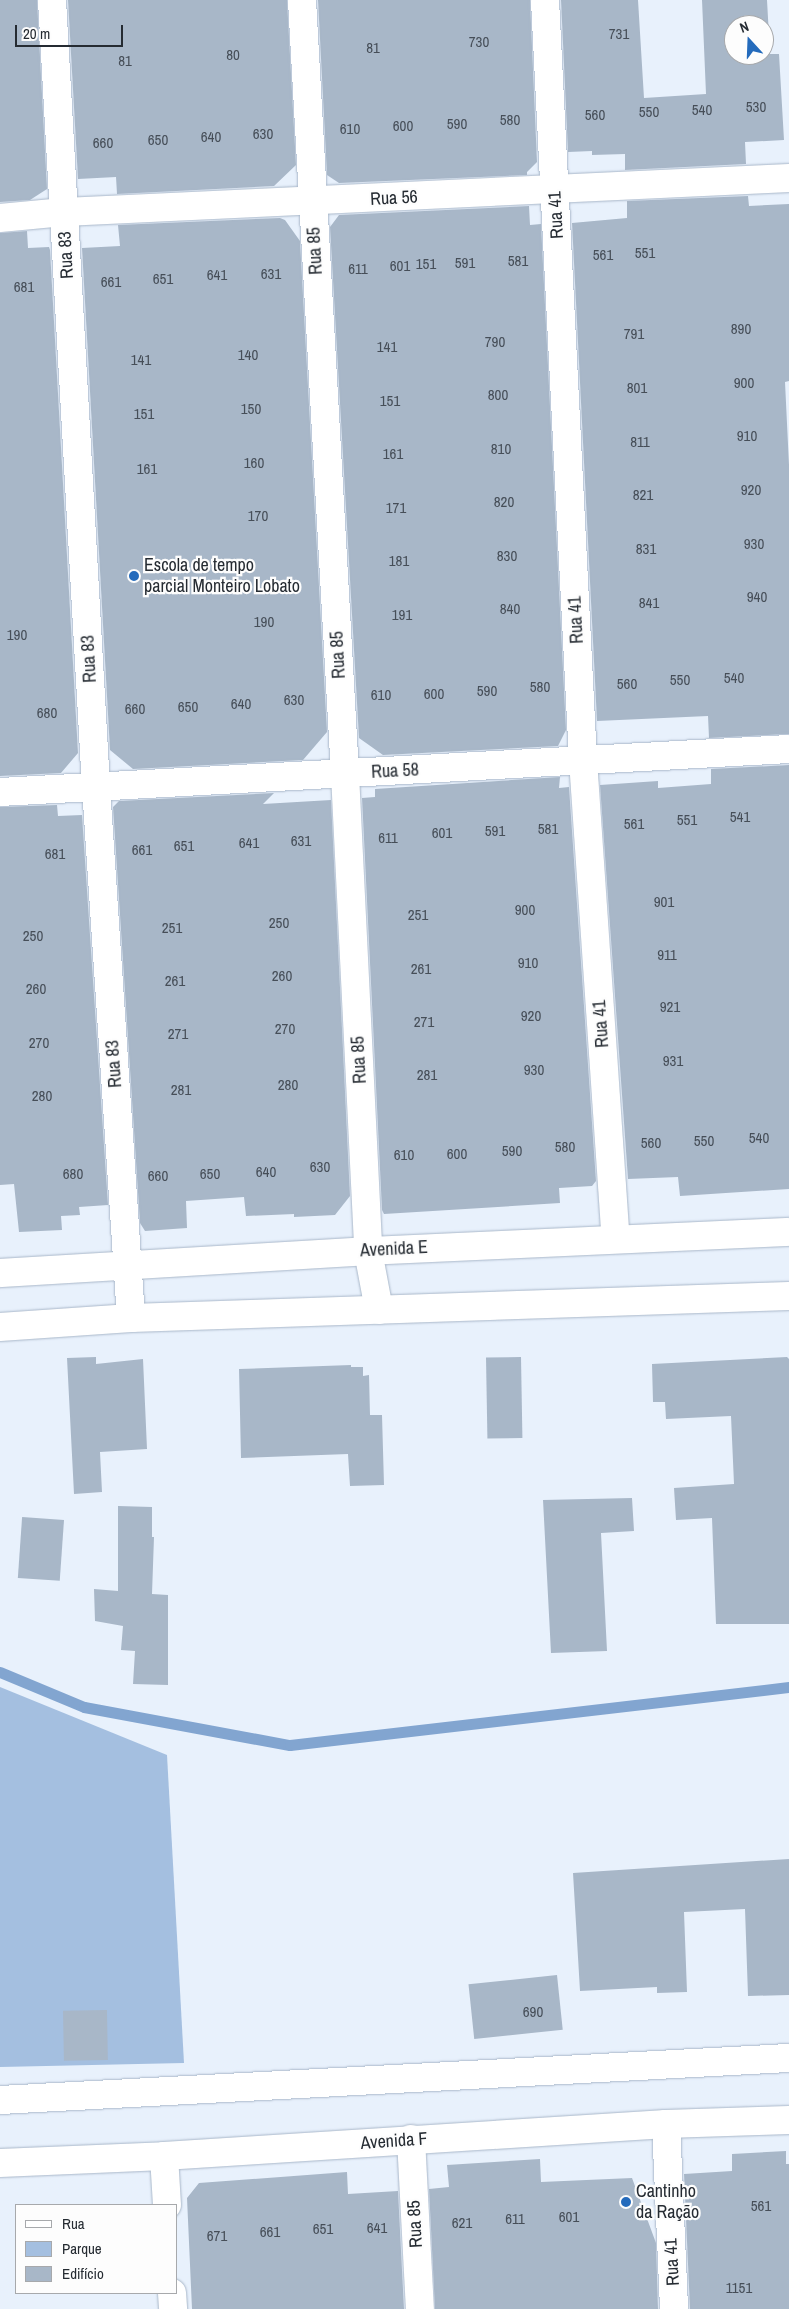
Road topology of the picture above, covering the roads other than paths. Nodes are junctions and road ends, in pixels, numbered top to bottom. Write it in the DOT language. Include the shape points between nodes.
graph roads {
  1 [pos="52,0"];
  2 [pos="302,0"];
  3 [pos="545,0"];
  4 [pos="789,178"];
  5 [pos="554,190"];
  6 [pos="312,202"];
  7 [pos="64,212"];
  8 [pos="0,218"];
  9 [pos="789,749"];
  10 [pos="583,760"];
  11 [pos="345,774"];
  12 [pos="96,787"];
  13 [pos="0,792"];
  14 [pos="789,1232"];
  15 [pos="616,1239"];
  16 [pos="368,1250"];
  17 [pos="128,1265"];
  18 [pos="0,1273"];
  19 [pos="789,1296"];
  20 [pos="379,1310"];
  21 [pos="131,1318"];
  22 [pos="0,1327"];
  23 [pos="789,2058"];
  24 [pos="0,2100"];
  25 [pos="789,2120"];
  26 [pos="666,2124"];
  27 [pos="411,2139"];
  28 [pos="164,2156"];
  29 [pos="0,2163"];
  30 [pos="167,2204"];
  31 [pos="172,2294"];
  32 [pos="173,2309"];
  33 [pos="420,2309"];
  34 [pos="674,2309"];
  1 -- 7 [label="street, Rua 83"];
  2 -- 6 [label="street, Rua 85"];
  3 -- 5 [label="street, Rua 41"];
  4 -- 5 [label="street, Rua 56"];
  5 -- 6 [label="street, Rua 56"];
  5 -- 10 [label="street, Rua 41"];
  6 -- 7 [label="street, Rua 56"];
  6 -- 11 [label="street, Rua 85"];
  7 -- 8 [label="street, Rua 56"];
  7 -- 12 [label="street, Rua 83"];
  9 -- 10 [label="street, Rua 58"];
  10 -- 11 [label="street, Rua 58"];
  10 -- 15 [label="street, Rua 41"];
  11 -- 12 [label="street, Rua 58"];
  11 -- 16 [label="street, Rua 85"];
  12 -- 13 [label="street, Rua 58"];
  12 -- 17 [label="street, Rua 83"];
  14 -- 15 [label="street, Avenida E"];
  15 -- 16 [label="street, Avenida E"];
  16 -- 17 [label="street, Avenida E"];
  16 -- 20 [label="street, Rua 85"];
  17 -- 18 [label="street, Avenida E"];
  17 -- 21 [label="street, Rua 83"];
  19 -- 20 [label="street"];
  20 -- 21 [label="street"];
  21 -- 22 [label="street"];
  23 -- 24 [label="street"];
  25 -- 26 [label="street, Avenida F"];
  26 -- 27 [label="street, Avenida F"];
  26 -- 34 [label="street, Rua 41"];
  27 -- 28 [label="street, Avenida F"];
  27 -- 33 [label="street, Rua 85"];
  28 -- 29 [label="street, Avenida F"];
  28 -- 30 [label="street"];
  31 -- 32 [label="street"];
}
